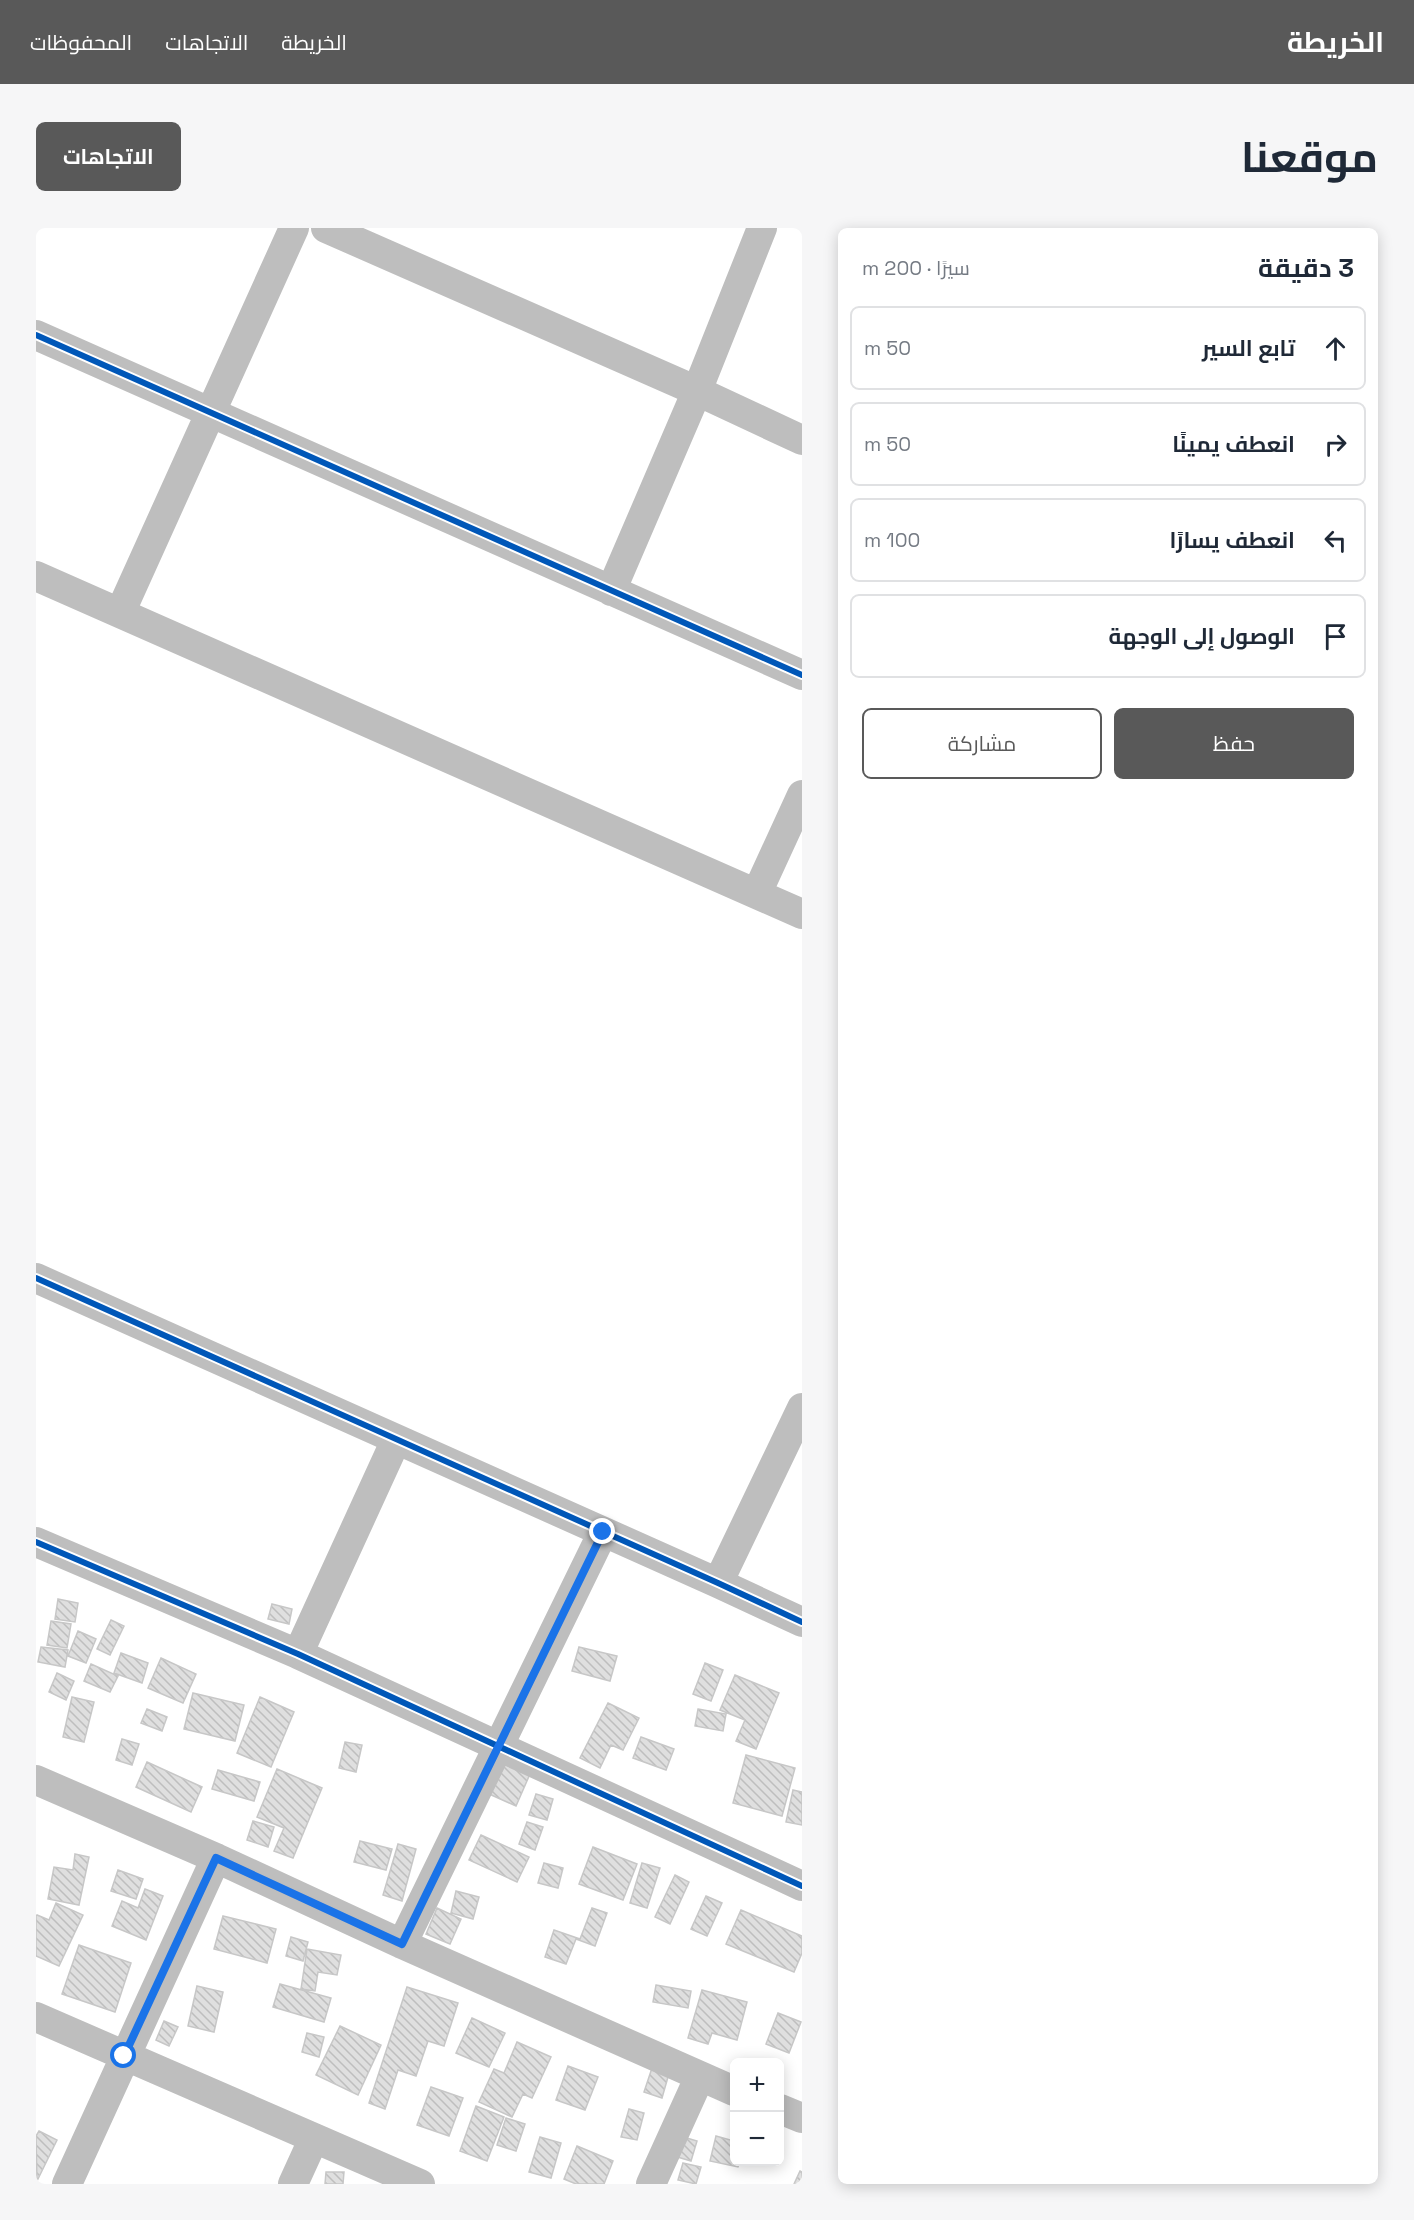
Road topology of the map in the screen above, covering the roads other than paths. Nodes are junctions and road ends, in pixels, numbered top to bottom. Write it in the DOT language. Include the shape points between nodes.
graph roads {
  1 [pos="294,228"];
  2 [pos="326,228"];
  3 [pos="762,228"];
  4 [pos="36,335"];
  5 [pos="697,391"];
  6 [pos="211,413"];
  7 [pos="802,440"];
  8 [pos="36,576"];
  9 [pos="611,591"];
  10 [pos="120,613"];
  11 [pos="802,675"];
  12 [pos="802,795"];
  13 [pos="757,893"];
  14 [pos="802,914"];
  15 [pos="36,1278"];
  16 [pos="802,1408"];
  17 [pos="396,1440"];
  18 [pos="603,1532"];
  19 [pos="36,1542"];
  20 [pos="718,1583"];
  21 [pos="802,1622"];
  22 [pos="298,1654"];
  23 [pos="497,1747"];
  24 [pos="36,1780"];
  25 [pos="216,1858"];
  26 [pos="802,1886"];
  27 [pos="402,1944"];
  28 [pos="36,2018"];
  29 [pos="124,2056"];
  30 [pos="700,2076"];
  31 [pos="730,2089"];
  32 [pos="784,2111"];
  33 [pos="802,2118"];
  34 [pos="314,2138"];
  35 [pos="67,2184"];
  36 [pos="293,2184"];
  37 [pos="420,2184"];
  38 [pos="651,2184"];
  1 -- 6 [label="street"];
  2 -- 5 [label="street"];
  3 -- 5 [label="street"];
  4 -- 6 [label="street"];
  5 -- 7 [label="street"];
  5 -- 9 [label="street"];
  6 -- 9 [label="street"];
  6 -- 10 [label="street"];
  8 -- 10 [label="street"];
  9 -- 11 [label="street"];
  10 -- 13 [label="street"];
  12 -- 13 [label="street"];
  13 -- 14 [label="street"];
  15 -- 17 [label="street"];
  16 -- 20 [label="street"];
  17 -- 18 [label="street"];
  17 -- 22 [label="street"];
  18 -- 20 [label="street"];
  18 -- 23 [label="street"];
  19 -- 22 [label="street"];
  20 -- 21 [label="street"];
  22 -- 23 [label="street"];
  23 -- 26 [label="street"];
  23 -- 27 [label="street"];
  24 -- 25 [label="street"];
  25 -- 27 [label="street"];
  25 -- 29 [label="street"];
  27 -- 30 [label="street"];
  28 -- 29 [label="street"];
  29 -- 34 [label="street"];
  29 -- 35 [label="street"];
  30 -- 31 [label="street"];
  30 -- 38 [label="street"];
  32 -- 33 [label="street"];
  34 -- 36 [label="street"];
  34 -- 37 [label="street"];
}
